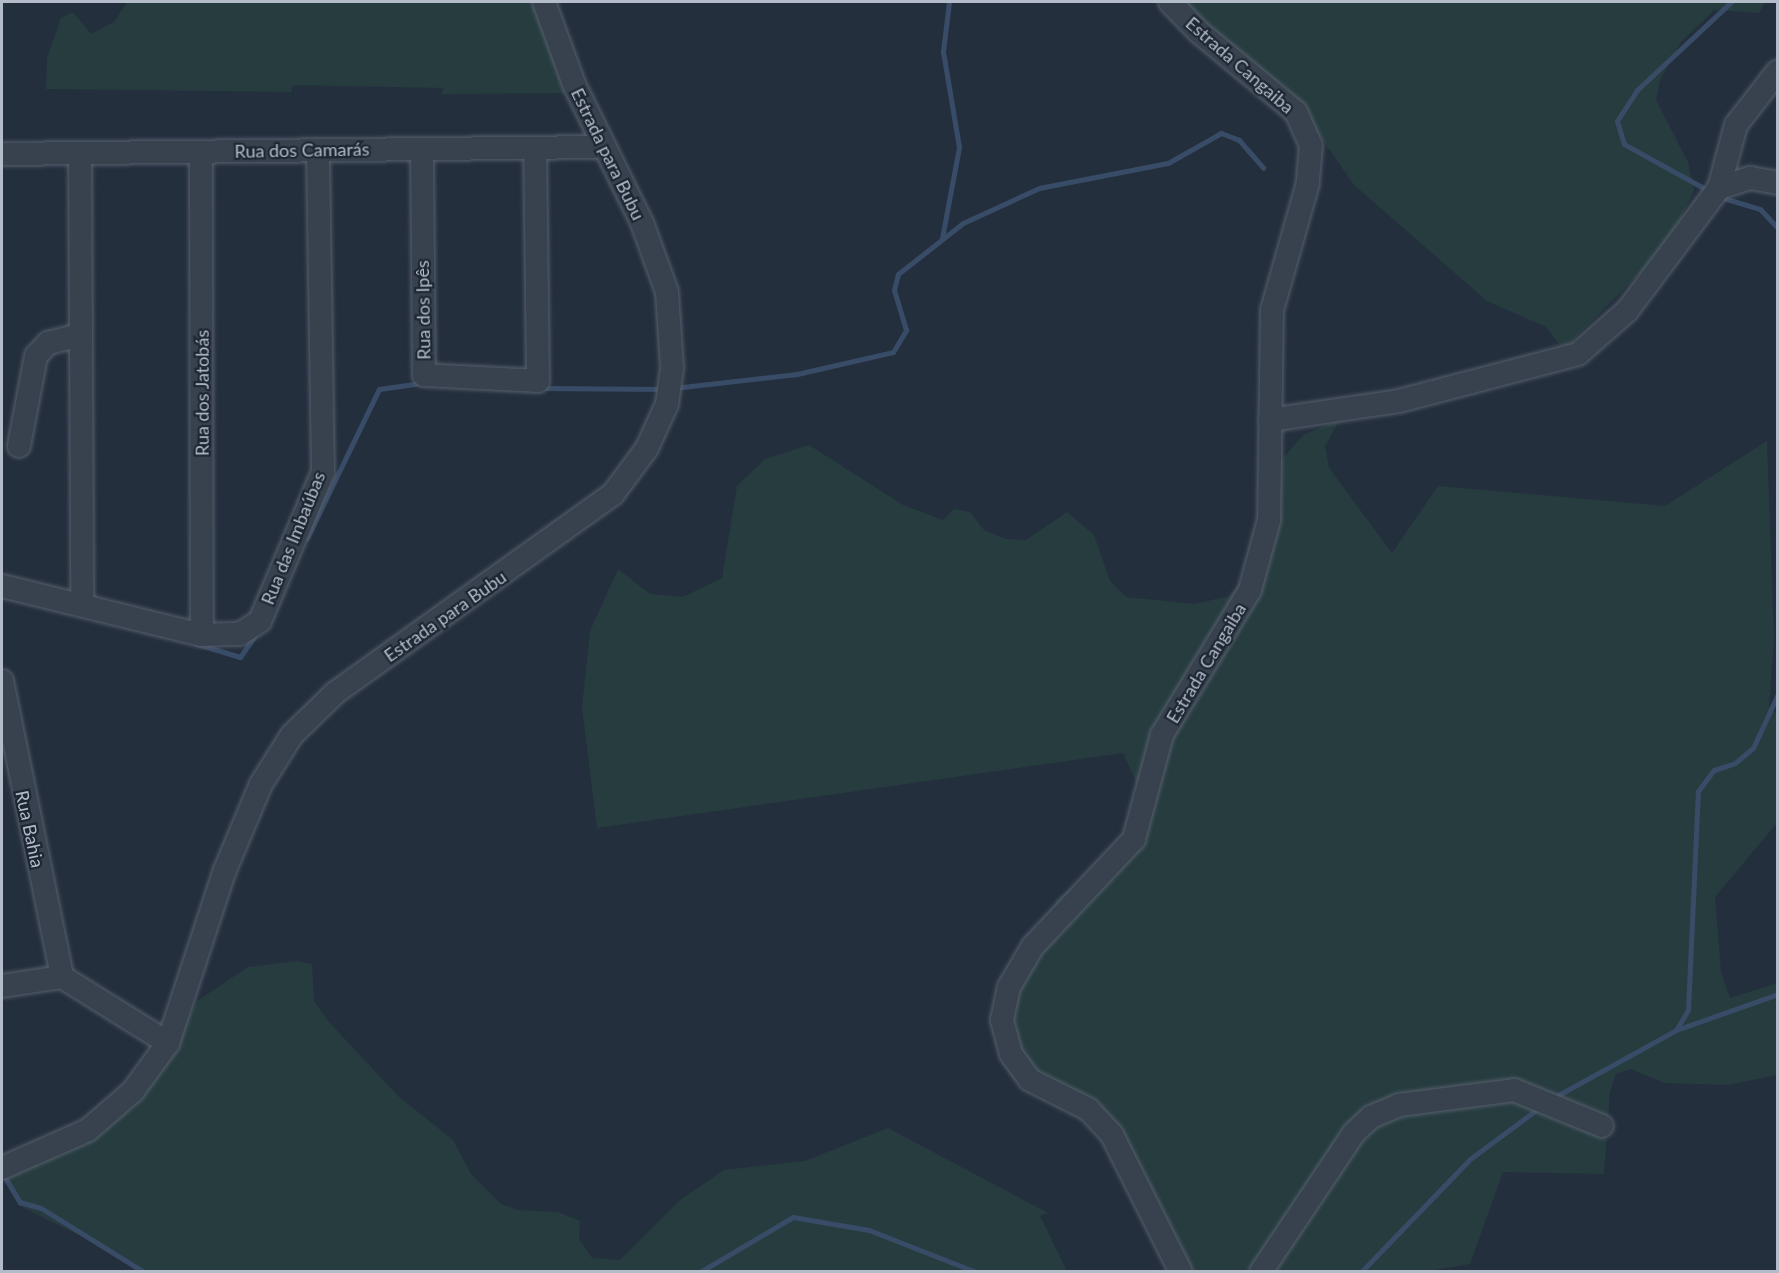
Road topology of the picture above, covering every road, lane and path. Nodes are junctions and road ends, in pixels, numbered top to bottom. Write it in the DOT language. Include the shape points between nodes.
graph roads {
  1 [pos="544,2"];
  2 [pos="1170,2"];
  3 [pos="1778,71"];
  4 [pos="603,147"];
  5 [pos="536,148"];
  6 [pos="422,149"];
  7 [pos="318,150"];
  8 [pos="201,152"];
  9 [pos="80,153"];
  10 [pos="2,154"];
  11 [pos="1778,183"];
  12 [pos="1719,188"];
  13 [pos="81,335"];
  14 [pos="1270,420"];
  15 [pos="19,446"];
  16 [pos="2,586"];
  17 [pos="82,605"];
  18 [pos="202,635"];
  19 [pos="2,681"];
  20 [pos="62,977"];
  21 [pos="2,986"];
  22 [pos="168,1043"];
  23 [pos="1602,1126"];
  24 [pos="2,1168"];
  25 [pos="1181,1272"];
  26 [pos="1261,1272"];
  1 -- 4 [label="street, Estrada para Bubu"];
  2 -- 14 [label="street, Estrada Cangaiba" via="1199,33 1279,96 1307,130 1308,183 1272,310"];
  3 -- 12 [label="street" via="1736,125"];
  4 -- 5 [label="street, Rua dos Camarás"];
  4 -- 22 [label="street, Estrada para Bubu" via="642,223 667,292 672,367 667,404 647,448 613,494 335,693 292,735 261,784 225,870"];
  5 -- 6 [label="street, Rua dos Camarás"];
  5 -- 6 [label="street, Rua dos Ipês" via="538,381 424,375"];
  6 -- 7 [label="street, Rua dos Camarás"];
  7 -- 8 [label="street, Rua dos Camarás"];
  7 -- 18 [label="street, Rua das Imbaúbas" via="323,472 260,621 240,634"];
  8 -- 9 [label="street, Rua dos Camarás"];
  8 -- 18 [label="street, Rua dos Jatobás"];
  9 -- 10 [label="street, Rua dos Camarás"];
  9 -- 13 [label="street"];
  11 -- 12 [label="street" via="1750,178"];
  12 -- 14 [label="street" via="1627,311 1578,354 1399,401"];
  13 -- 15 [label="street" via="48,343 36,356"];
  13 -- 17 [label="street"];
  14 -- 25 [label="street, Estrada Cangaiba" via="1269,520 1250,590 1162,735 1134,839 1033,946 1016,972 1003,1010 1007,1044 1030,1080 1088,1109 1112,1135"];
  16 -- 17 [label="street, Rua das Imbaúbas"];
  17 -- 18 [label="street, Rua das Imbaúbas"];
  19 -- 20 [label="street, Rua Bahia"];
  20 -- 21 [label="street"];
  20 -- 22 [label="street"];
  22 -- 24 [label="street, Estrada para Bubu" via="133,1090 87,1130"];
  23 -- 26 [label="street" via="1514,1090 1427,1098 1390,1109 1354,1133"];
}
